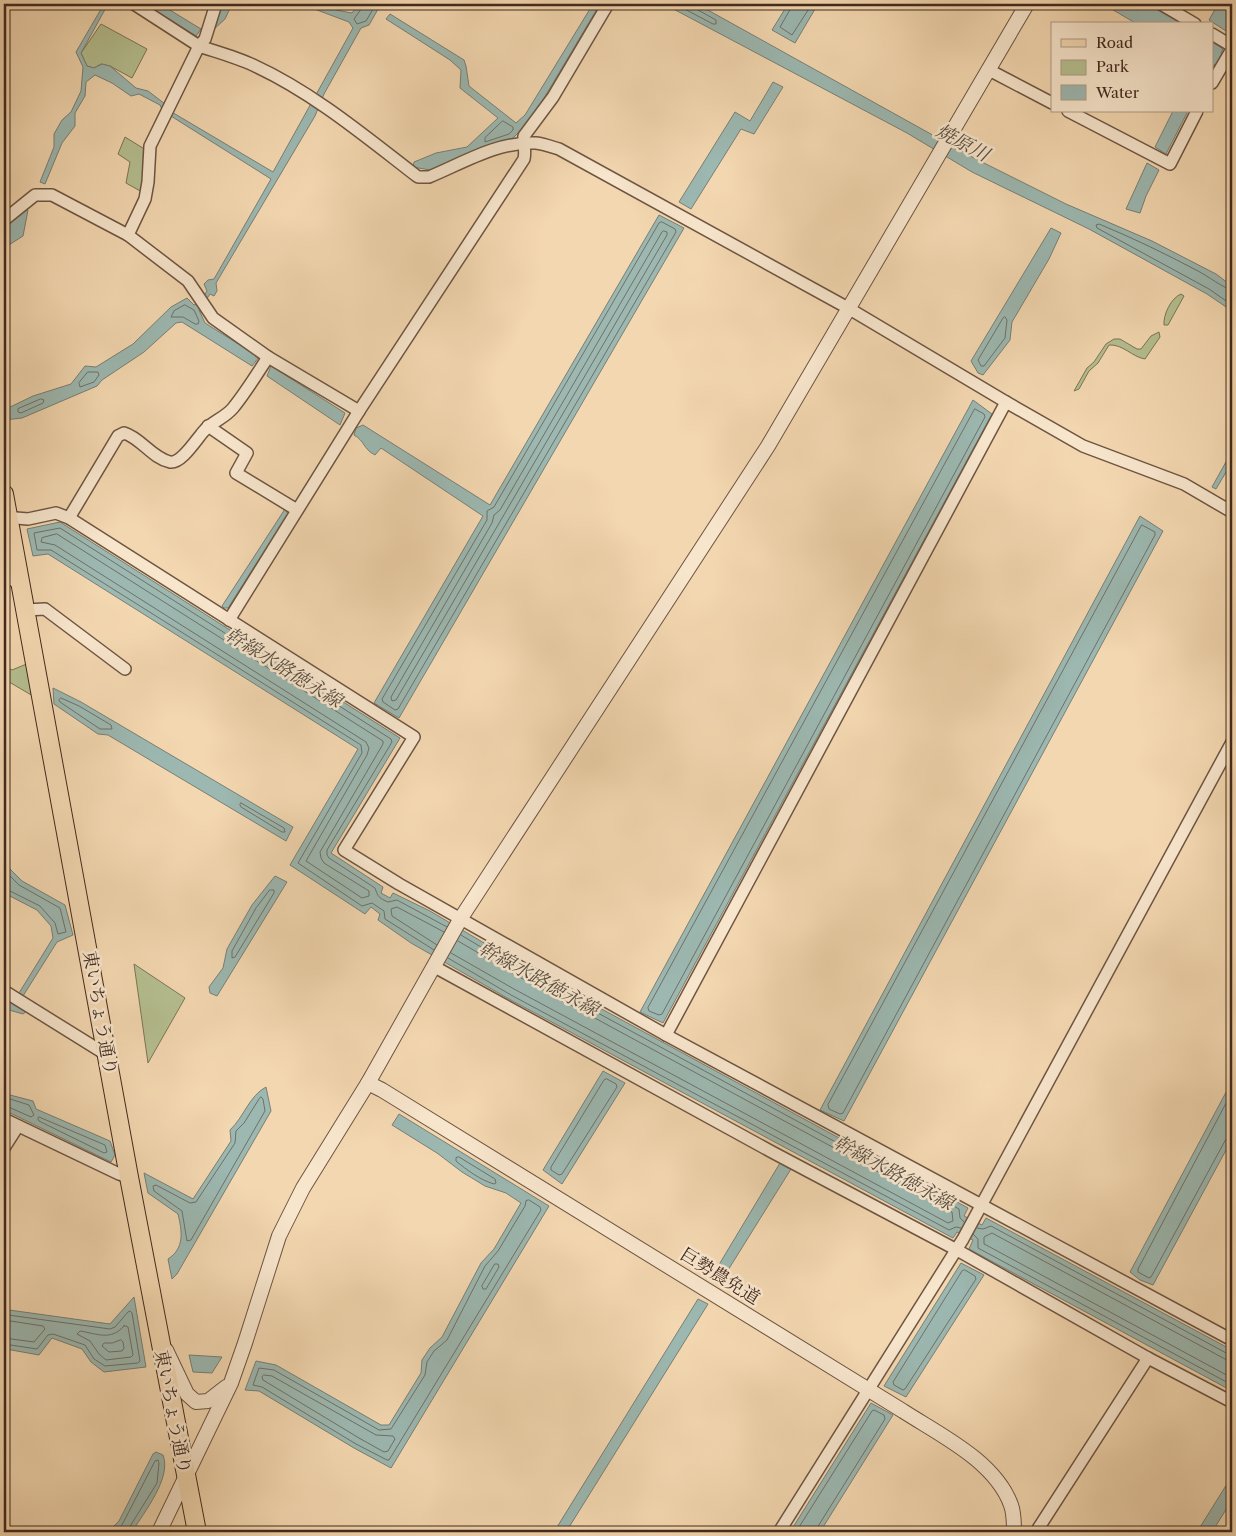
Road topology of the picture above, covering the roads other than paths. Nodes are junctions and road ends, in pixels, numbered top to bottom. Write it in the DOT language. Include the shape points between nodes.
graph roads {
  1 [pos="134,4"];
  2 [pos="216,4"];
  3 [pos="608,4"];
  4 [pos="1027,4"];
  5 [pos="1161,4"];
  6 [pos="1192,22"];
  7 [pos="1214,36"];
  8 [pos="202,42"];
  9 [pos="1231,50"];
  10 [pos="989,70"];
  11 [pos="1214,80"];
  12 [pos="1051,102"];
  13 [pos="1070,112"];
  14 [pos="1196,112"];
  15 [pos="524,144"];
  16 [pos="4,220"];
  17 [pos="128,235"];
  18 [pos="848,308"];
  19 [pos="268,357"];
  20 [pos="1006,402"];
  21 [pos="359,411"];
  22 [pos="208,426"];
  23 [pos="4,494"];
  24 [pos="297,510"];
  25 [pos="1232,512"];
  26 [pos="6,518"];
  27 [pos="69,518"];
  28 [pos="4,575"];
  29 [pos="21,585"];
  30 [pos="25,610"];
  31 [pos="229,620"];
  32 [pos="125,669"];
  33 [pos="1232,742"];
  34 [pos="1228,759"];
  35 [pos="461,918"];
  36 [pos="433,966"];
  37 [pos="4,991"];
  38 [pos="666,1035"];
  39 [pos="108,1055"];
  40 [pos="368,1083"];
  41 [pos="4,1119"];
  42 [pos="18,1126"];
  43 [pos="4,1148"];
  44 [pos="129,1177"];
  45 [pos="981,1206"];
  46 [pos="957,1250"];
  47 [pos="159,1334"];
  48 [pos="1232,1340"];
  49 [pos="1148,1358"];
  50 [pos="230,1383"];
  51 [pos="868,1390"];
  52 [pos="1232,1402"];
  53 [pos="186,1476"];
  54 [pos="159,1532"];
  55 [pos="197,1532"];
  56 [pos="779,1532"];
  57 [pos="1014,1532"];
  58 [pos="1036,1532"];
  1 -- 8 [label="street"];
  2 -- 8 [label="street"];
  3 -- 15 [label="street" via="553,97 524,136"];
  4 -- 10 [label="street"];
  5 -- 6 [label="street"];
  7 -- 9 [label="street"];
  8 -- 15 [label="street" via="254,65 323,105 418,177 429,177 512,144"];
  8 -- 17 [label="street" via="150,146 144,199"];
  9 -- 11 [label="street"];
  10 -- 12 [label="street"];
  10 -- 18 [label="street"];
  13 -- 14 [label="street" via="1170,164"];
  15 -- 18 [label="street" via="538,143 559,149"];
  15 -- 21 [label="street" via="524,159"];
  16 -- 17 [label="street" via="35,195 52,195"];
  17 -- 19 [label="street" via="188,281 212,318"];
  18 -- 20 [label="street"];
  18 -- 35 [label="street" via="768,446"];
  19 -- 21 [label="street"];
  19 -- 22 [label="street" via="232,410"];
  20 -- 25 [label="street" via="1083,446 1184,484"];
  20 -- 38 [label="street"];
  21 -- 24 [label="street"];
  22 -- 24 [label="street" via="246,453 236,473"];
  22 -- 27 [label="street" via="184,455 171,462 159,457 131,435 124,433 118,436"];
  23 -- 26 [label="main road, 東いちょう通り"];
  24 -- 31 [label="street"];
  26 -- 27 [label="street" via="28,520 56,514"];
  26 -- 29 [label="main road, 東いちょう通り"];
  27 -- 31 [label="street"];
  28 -- 29 [label="street"];
  29 -- 30 [label="main road, 東いちょう通り"];
  30 -- 32 [label="street" via="45,609"];
  30 -- 39 [label="main road, 東いちょう通り"];
  31 -- 35 [label="street" via="414,737 344,850"];
  33 -- 34 [label="street"];
  34 -- 45 [label="street"];
  35 -- 36 [label="street"];
  35 -- 38 [label="street"];
  36 -- 40 [label="street"];
  36 -- 46 [label="street"];
  37 -- 39 [label="street"];
  38 -- 45 [label="street"];
  39 -- 44 [label="main road, 東いちょう通り"];
  40 -- 50 [label="street" via="302,1188 279,1236 246,1343"];
  40 -- 51 [label="street, 巨勢農免道"];
  41 -- 42 [label="street"];
  42 -- 43 [label="street"];
  42 -- 44 [label="street"];
  44 -- 47 [label="main road, 東いちょう通り"];
  45 -- 46 [label="street"];
  45 -- 48 [label="street"];
  46 -- 49 [label="street"];
  46 -- 51 [label="street"];
  47 -- 50 [label="street" via="187,1394 196,1402 208,1401"];
  47 -- 53 [label="main road, 東いちょう通り"];
  49 -- 52 [label="street"];
  49 -- 58 [label="street"];
  50 -- 53 [label="street"];
  51 -- 56 [label="street"];
  51 -- 57 [label="street, 巨勢農免道" via="979,1461 998,1481 1012,1506"];
  53 -- 54 [label="street"];
  53 -- 55 [label="main road, 東いちょう通り"];
}
